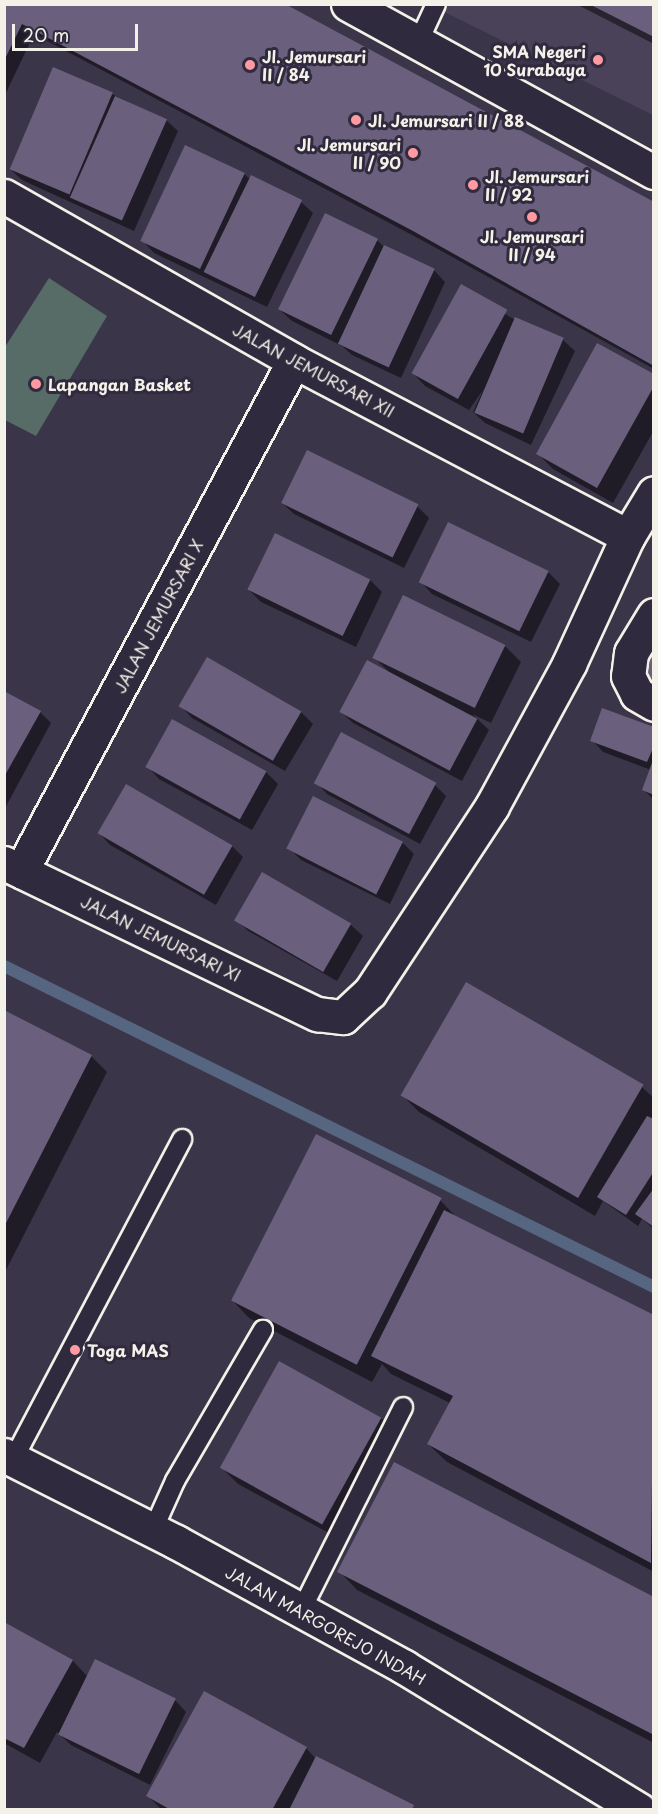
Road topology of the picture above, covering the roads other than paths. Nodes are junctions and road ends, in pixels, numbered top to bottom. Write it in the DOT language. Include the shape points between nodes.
graph roads {
  1 [pos="348,4"];
  2 [pos="436,4"];
  3 [pos="418,43"];
  4 [pos="654,171"];
  5 [pos="4,196"];
  6 [pos="294,361"];
  7 [pos="654,493"];
  8 [pos="628,536"];
  9 [pos="654,615"];
  10 [pos="654,704"];
  11 [pos="13,867"];
  12 [pos="182,1139"];
  13 [pos="263,1330"];
  14 [pos="403,1407"];
  15 [pos="9,1458"];
  16 [pos="153,1530"];
  17 [pos="301,1611"];
  18 [pos="639,1809"];
  1 -- 3 [label="street"];
  2 -- 3 [label="lane"];
  3 -- 4 [label="street"];
  5 -- 6 [label="street, JALAN JEMURSARI XII"];
  6 -- 8 [label="street, JALAN JEMURSARI XII"];
  6 -- 11 [label="street, JALAN JEMURSARI X"];
  7 -- 8 [label="street"];
  8 -- 11 [label="street, JALAN JEMURSARI XI" via="569,664 479,825 356,1009 344,1017 317,1014"];
  9 -- 10 [label="street" via="631,653 628,676 637,694"];
  12 -- 15 [label="lane"];
  13 -- 16 [label="lane" via="175,1481"];
  14 -- 17 [label="lane"];
  15 -- 16 [label="street, JALAN MARGOREJO INDAH"];
  16 -- 17 [label="street, JALAN MARGOREJO INDAH"];
  17 -- 18 [label="street, JALAN MARGOREJO INDAH" via="404,1667"];
}
